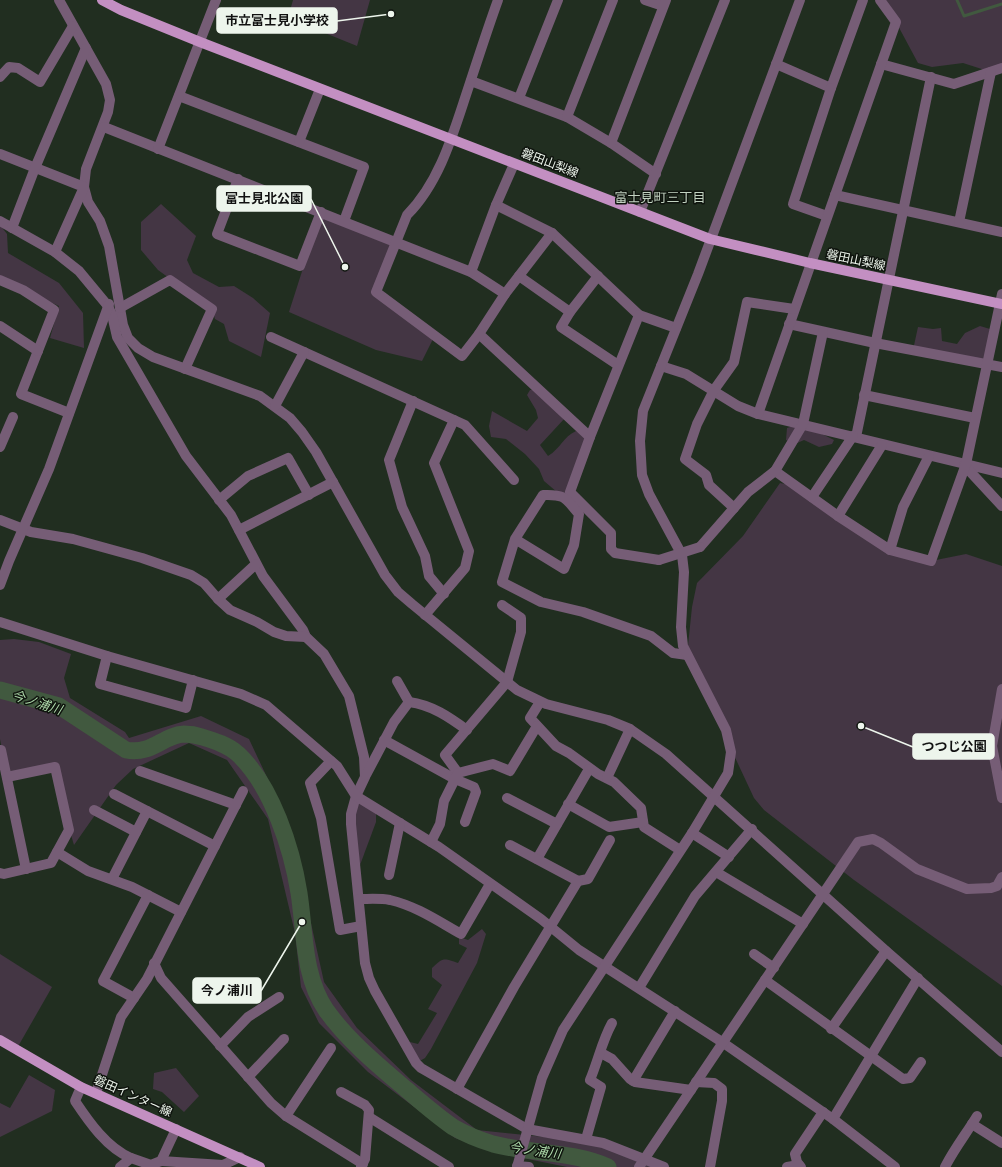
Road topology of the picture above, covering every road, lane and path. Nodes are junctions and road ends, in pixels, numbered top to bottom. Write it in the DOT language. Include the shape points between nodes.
graph roads {
  1 [pos="59,0"];
  2 [pos="102,0"];
  3 [pos="216,0"];
  4 [pos="498,0"];
  5 [pos="558,0"];
  6 [pos="613,0"];
  7 [pos="645,0"];
  8 [pos="724,0"];
  9 [pos="800,0"];
  10 [pos="864,0"];
  11 [pos="880,0"];
  12 [pos="664,3"];
  13 [pos="73,26"];
  14 [pos="200,42"];
  15 [pos="86,48"];
  16 [pos="776,64"];
  17 [pos="881,64"];
  18 [pos="1002,68"];
  19 [pos="991,72"];
  20 [pos="0,77"];
  21 [pos="930,77"];
  22 [pos="471,81"];
  23 [pos="320,88"];
  24 [pos="832,88"];
  25 [pos="179,96"];
  26 [pos="519,98"];
  27 [pos="567,117"];
  28 [pos="104,127"];
  29 [pos="451,140"];
  30 [pos="299,142"];
  31 [pos="611,143"];
  32 [pos="158,150"];
  33 [pos="0,154"];
  34 [pos="514,164"];
  35 [pos="35,168"];
  36 [pos="656,174"];
  37 [pos="238,179"];
  38 [pos="84,186"];
  39 [pos="835,194"];
  40 [pos="496,205"];
  41 [pos="904,211"];
  42 [pos="321,212"];
  43 [pos="640,212"];
  44 [pos="827,216"];
  45 [pos="344,221"];
  46 [pos="0,222"];
  47 [pos="959,222"];
  48 [pos="12,228"];
  49 [pos="1002,232"];
  50 [pos="552,233"];
  51 [pos="710,239"];
  52 [pos="396,242"];
  53 [pos="55,252"];
  54 [pos="810,263"];
  55 [pos="472,272"];
  56 [pos="519,276"];
  57 [pos="598,276"];
  58 [pos="0,280"];
  59 [pos="889,280"];
  60 [pos="116,290"];
  61 [pos="505,294"];
  62 [pos="1001,301"];
  63 [pos="108,306"];
  64 [pos="120,308"];
  65 [pos="794,309"];
  66 [pos="570,312"];
  67 [pos="639,315"];
  68 [pos="789,324"];
  69 [pos="0,326"];
  70 [pos="676,328"];
  71 [pos="823,332"];
  72 [pos="479,334"];
  73 [pos="271,337"];
  74 [pos="875,343"];
  75 [pos="38,351"];
  76 [pos="304,352"];
  77 [pos="987,363"];
  78 [pos="618,365"];
  79 [pos="661,366"];
  80 [pos="1002,367"];
  81 [pos="185,369"];
  82 [pos="714,390"];
  83 [pos="864,395"];
  84 [pos="413,402"];
  85 [pos="275,406"];
  86 [pos="69,413"];
  87 [pos="758,414"];
  88 [pos="13,417"];
  89 [pos="975,418"];
  90 [pos="454,420"];
  91 [pos="803,424"];
  92 [pos="590,437"];
  93 [pos="854,437"];
  94 [pos="882,445"];
  95 [pos="0,447"];
  96 [pos="930,456"];
  97 [pos="964,465"];
  98 [pos="775,471"];
  99 [pos="1002,473"];
  100 [pos="514,480"];
  101 [pos="333,482"];
  102 [pos="309,495"];
  103 [pos="812,498"];
  104 [pos="219,500"];
  105 [pos="1002,506"];
  106 [pos="734,508"];
  107 [pos="838,516"];
  108 [pos="0,520"];
  109 [pos="22,529"];
  110 [pos="239,530"];
  111 [pos="515,539"];
  112 [pos="890,550"];
  113 [pos="256,564"];
  114 [pos="0,585"];
  115 [pos="444,594"];
  116 [pos="218,599"];
  117 [pos="502,605"];
  118 [pos="426,615"];
  119 [pos="0,622"];
  120 [pos="306,637"];
  121 [pos="687,655"];
  122 [pos="107,656"];
  123 [pos="193,680"];
  124 [pos="397,681"];
  125 [pos="507,682"];
  126 [pos="1002,690"];
  127 [pos="409,702"];
  128 [pos="540,702"];
  129 [pos="537,726"];
  130 [pos="630,729"];
  131 [pos="467,730"];
  132 [pos="384,740"];
  133 [pos="1,750"];
  134 [pos="331,761"];
  135 [pos="589,769"];
  136 [pos="140,771"];
  137 [pos="457,776"];
  138 [pos="7,777"];
  139 [pos="365,777"];
  140 [pos="607,778"];
  141 [pos="243,791"];
  142 [pos="114,794"];
  143 [pos="356,796"];
  144 [pos="714,797"];
  145 [pos="507,798"];
  146 [pos="1002,798"];
  147 [pos="568,804"];
  148 [pos="236,805"];
  149 [pos="94,810"];
  150 [pos="147,811"];
  151 [pos="465,822"];
  152 [pos="643,822"];
  153 [pos="400,823"];
  154 [pos="557,824"];
  155 [pos="752,829"];
  156 [pos="136,832"];
  157 [pos="692,833"];
  158 [pos="610,840"];
  159 [pos="431,842"];
  160 [pos="510,845"];
  161 [pos="214,846"];
  162 [pos="680,850"];
  163 [pos="57,852"];
  164 [pos="729,857"];
  165 [pos="537,859"];
  166 [pos="26,869"];
  167 [pos="716,872"];
  168 [pos="0,873"];
  169 [pos="389,875"];
  170 [pos="1002,877"];
  171 [pos="112,880"];
  172 [pos="578,881"];
  173 [pos="490,884"];
  174 [pos="148,895"];
  175 [pos="823,895"];
  176 [pos="359,899"];
  177 [pos="181,912"];
  178 [pos="803,924"];
  179 [pos="362,926"];
  180 [pos="550,926"];
  181 [pos="886,951"];
  182 [pos="754,954"];
  183 [pos="154,963"];
  184 [pos="604,966"];
  185 [pos="774,968"];
  186 [pos="918,978"];
  187 [pos="765,980"];
  188 [pos="638,988"];
  189 [pos="279,997"];
  190 [pos="134,998"];
  191 [pos="675,1011"];
  192 [pos="612,1023"];
  193 [pos="831,1029"];
  194 [pos="284,1039"];
  195 [pos="0,1040"];
  196 [pos="722,1042"];
  197 [pos="220,1046"];
  198 [pos="331,1048"];
  199 [pos="1002,1052"];
  200 [pos="601,1053"];
  201 [pos="870,1056"];
  202 [pos="921,1062"];
  203 [pos="248,1077"];
  204 [pos="633,1081"];
  205 [pos="694,1086"];
  206 [pos="81,1087"];
  207 [pos="457,1089"];
  208 [pos="341,1092"];
  209 [pos="96,1093"];
  210 [pos="823,1112"];
  211 [pos="286,1116"];
  212 [pos="369,1117"];
  213 [pos="833,1119"];
  214 [pos="176,1129"];
  215 [pos="527,1131"];
  216 [pos="586,1139"];
  217 [pos="1002,1143"];
  218 [pos="240,1157"];
  219 [pos="131,1158"];
  220 [pos="161,1161"];
  221 [pos="641,1164"];
  222 [pos="517,1165"];
  223 [pos="362,1166"];
  224 [pos="800,1166"];
  225 [pos="120,1167"];
  226 [pos="260,1167"];
  227 [pos="449,1167"];
  228 [pos="529,1167"];
  229 [pos="664,1167"];
  230 [pos="710,1167"];
  231 [pos="787,1167"];
  232 [pos="895,1167"];
  233 [pos="945,1167"];
  1 -- 13 [label="street"];
  2 -- 14 [label="main road, 磐田山梨線"];
  3 -- 14 [label="street"];
  4 -- 22 [label="street"];
  5 -- 26 [label="street"];
  6 -- 27 [label="street"];
  7 -- 12 [label="street"];
  8 -- 36 [label="street"];
  9 -- 16 [label="street"];
  10 -- 24 [label="street"];
  11 -- 17 [label="street" via="896,22"];
  12 -- 31 [label="street"];
  13 -- 15 [label="street"];
  13 -- 20 [label="street" via="40,82 18,68 9,67"];
  14 -- 23 [label="main road, 磐田山梨線"];
  14 -- 25 [label="street"];
  15 -- 28 [label="street" via="106,84 110,100"];
  15 -- 35 [label="street"];
  16 -- 24 [label="street"];
  16 -- 51 [label="street"];
  17 -- 21 [label="street"];
  17 -- 39 [label="street"];
  18 -- 19 [label="street"];
  19 -- 21 [label="street" via="954,84"];
  19 -- 47 [label="street"];
  21 -- 41 [label="street"];
  22 -- 26 [label="street"];
  22 -- 29 [label="street"];
  23 -- 29 [label="main road, 磐田山梨線"];
  23 -- 30 [label="street"];
  24 -- 44 [label="street" via="793,204"];
  25 -- 30 [label="street"];
  25 -- 32 [label="street"];
  26 -- 27 [label="street"];
  27 -- 31 [label="street"];
  28 -- 32 [label="street"];
  28 -- 38 [label="street" via="86,169"];
  29 -- 34 [label="main road, 磐田山梨線"];
  29 -- 52 [label="street" via="437,173 416,206 407,215"];
  30 -- 45 [label="street" via="364,167"];
  31 -- 36 [label="street"];
  32 -- 37 [label="street"];
  33 -- 35 [label="street"];
  34 -- 40 [label="street"];
  34 -- 43 [label="main road, 磐田山梨線"];
  35 -- 38 [label="street"];
  35 -- 48 [label="street"];
  36 -- 43 [label="street"];
  37 -- 42 [label="street"];
  37 -- 42 [label="street" via="217,234 300,266"];
  38 -- 53 [label="street"];
  38 -- 60 [label="street" via="88,202 100,221 109,246"];
  39 -- 41 [label="street"];
  39 -- 44 [label="street"];
  40 -- 50 [label="street"];
  40 -- 55 [label="street"];
  41 -- 47 [label="street"];
  41 -- 59 [label="street"];
  42 -- 45 [label="street"];
  43 -- 51 [label="main road, 磐田山梨線"];
  44 -- 54 [label="street"];
  45 -- 52 [label="street"];
  46 -- 48 [label="street"];
  47 -- 49 [label="street"];
  48 -- 53 [label="street"];
  50 -- 56 [label="street"];
  50 -- 57 [label="street"];
  51 -- 54 [label="main road, 磐田山梨線"];
  51 -- 70 [label="street"];
  52 -- 55 [label="street"];
  52 -- 72 [label="street" via="376,292 462,356"];
  53 -- 63 [label="street" via="79,271"];
  54 -- 59 [label="main road, 磐田山梨線"];
  54 -- 65 [label="street"];
  55 -- 61 [label="street"];
  56 -- 61 [label="street"];
  56 -- 66 [label="street"];
  57 -- 66 [label="street"];
  57 -- 67 [label="street"];
  58 -- 75 [label="street" via="23,290 54,310"];
  59 -- 62 [label="main road, 磐田山梨線"];
  59 -- 74 [label="street"];
  60 -- 63 [label="street"];
  60 -- 64 [label="street"];
  61 -- 72 [label="street"];
  62 -- 77 [label="street"];
  63 -- 86 [label="street"];
  63 -- 104 [label="street" via="118,337 128,355 186,456"];
  64 -- 81 [label="street" via="128,338 138,348"];
  64 -- 81 [label="street" via="170,280 212,309"];
  65 -- 68 [label="street"];
  65 -- 82 [label="street" via="747,302 734,362"];
  66 -- 78 [label="street" via="561,327"];
  67 -- 70 [label="street"];
  67 -- 78 [label="street"];
  68 -- 71 [label="street"];
  68 -- 87 [label="street"];
  69 -- 75 [label="street"];
  70 -- 79 [label="street"];
  71 -- 74 [label="street"];
  71 -- 91 [label="street"];
  72 -- 92 [label="street"];
  73 -- 76 [label="street"];
  74 -- 77 [label="street"];
  74 -- 83 [label="street"];
  75 -- 86 [label="street" via="21,394"];
  76 -- 84 [label="street"];
  76 -- 85 [label="street"];
  77 -- 80 [label="street"];
  77 -- 89 [label="street"];
  78 -- 92 [label="street"];
  79 -- 82 [label="street" via="686,374"];
  79 -- 121 [label="street" via="643,411 640,460 649,494 682,555 684,572 681,627 683,646"];
  81 -- 85 [label="street" via="260,396"];
  82 -- 87 [label="street" via="738,406"];
  82 -- 106 [label="street" via="697,424 686,459 706,475 709,485"];
  83 -- 89 [label="street"];
  83 -- 93 [label="street"];
  84 -- 90 [label="street"];
  84 -- 115 [label="street" via="389,460 402,507 425,556 429,576"];
  85 -- 101 [label="street" via="302,432"];
  86 -- 109 [label="street" via="49,469"];
  87 -- 91 [label="street"];
  88 -- 95 [label="street"];
  89 -- 97 [label="street"];
  90 -- 100 [label="street" via="465,425"];
  90 -- 115 [label="street" via="434,462 469,551 465,568"];
  91 -- 93 [label="street"];
  91 -- 98 [label="street"];
  92 -- 106 [label="street, bridge" via="570,492 611,533 611,549 615,553 659,560 700,547"];
  93 -- 94 [label="street"];
  93 -- 103 [label="street"];
  94 -- 96 [label="street"];
  94 -- 107 [label="street"];
  96 -- 97 [label="street"];
  96 -- 112 [label="street" via="902,507"];
  97 -- 99 [label="street"];
  97 -- 105 [label="street"];
  97 -- 112 [label="street" via="931,561"];
  98 -- 103 [label="street"];
  98 -- 106 [label="street" via="748,492"];
  101 -- 102 [label="street"];
  101 -- 118 [label="street" via="385,575 398,592"];
  102 -- 104 [label="street" via="288,458 248,476"];
  102 -- 110 [label="street"];
  103 -- 107 [label="street"];
  104 -- 110 [label="street"];
  107 -- 112 [label="street"];
  108 -- 109 [label="street"];
  109 -- 114 [label="street"];
  109 -- 116 [label="street" via="74,539 142,558 204,583"];
  110 -- 113 [label="street"];
  111 -- 111 [label="street" via="542,495 558,494 580,514 574,545 564,569"];
  111 -- 121 [label="street" via="502,582 541,602 583,612 651,636 673,653"];
  113 -- 116 [label="street"];
  113 -- 120 [label="street"];
  115 -- 118 [label="street"];
  116 -- 120 [label="street" via="230,610 274,632 286,636"];
  117 -- 125 [label="street" via="521,618 521,632"];
  118 -- 125 [label="street"];
  119 -- 122 [label="street"];
  120 -- 139 [label="street" via="324,654 349,696 364,757"];
  121 -- 144 [label="street" via="726,730 729,742 728,773"];
  122 -- 123 [label="street"];
  122 -- 123 [label="street" via="100,684 186,708"];
  123 -- 134 [label="street" via="253,698 266,705"];
  124 -- 127 [label="street"];
  125 -- 128 [label="street"];
  125 -- 131 [label="street"];
  126 -- 146 [label="street" via="992,746"];
  127 -- 131 [label="street" via="424,704"];
  127 -- 132 [label="street"];
  128 -- 129 [label="street" via="530,718"];
  128 -- 130 [label="street" via="608,720"];
  129 -- 135 [label="street" via="556,746"];
  129 -- 137 [label="street" via="510,771 493,764"];
  130 -- 140 [label="street"];
  130 -- 144 [label="street" via="666,754"];
  131 -- 137 [label="street" via="445,756"];
  132 -- 137 [label="street"];
  132 -- 139 [label="street"];
  133 -- 138 [label="street"];
  134 -- 143 [label="street"];
  134 -- 179 [label="street" via="310,783 321,818 340,930"];
  135 -- 140 [label="street"];
  135 -- 147 [label="street"];
  136 -- 148 [label="street"];
  137 -- 151 [label="street" via="474,787 476,792"];
  137 -- 159 [label="street" via="444,801 440,824"];
  138 -- 163 [label="street" via="55,767 69,830"];
  138 -- 166 [label="street"];
  139 -- 143 [label="street"];
  140 -- 152 [label="street" via="641,808"];
  141 -- 148 [label="street"];
  142 -- 150 [label="street"];
  143 -- 153 [label="street"];
  143 -- 176 [label="street" via="351,824"];
  144 -- 155 [label="street"];
  144 -- 157 [label="street"];
  145 -- 154 [label="street"];
  147 -- 152 [label="street" via="609,827"];
  147 -- 154 [label="street"];
  148 -- 161 [label="street"];
  149 -- 156 [label="street"];
  150 -- 156 [label="street"];
  150 -- 161 [label="street"];
  152 -- 162 [label="street" via="644,826"];
  153 -- 159 [label="street"];
  153 -- 169 [label="street"];
  154 -- 165 [label="street"];
  155 -- 164 [label="street"];
  155 -- 175 [label="street"];
  156 -- 171 [label="street"];
  157 -- 162 [label="street"];
  157 -- 164 [label="street"];
  158 -- 172 [label="street" via="588,879"];
  159 -- 173 [label="street"];
  160 -- 165 [label="street"];
  161 -- 177 [label="street"];
  162 -- 184 [label="street"];
  163 -- 166 [label="street" via="51,863"];
  163 -- 171 [label="street" via="88,871"];
  164 -- 167 [label="street"];
  165 -- 172 [label="street"];
  166 -- 168 [label="street"];
  167 -- 178 [label="street"];
  167 -- 188 [label="street" via="695,896"];
  170 -- 175 [label="street" via="997,886 967,890 917,869 873,839 858,842"];
  171 -- 174 [label="street"];
  172 -- 180 [label="street"];
  173 -- 176 [label="street" via="461,934 404,904 388,899"];
  173 -- 180 [label="street"];
  174 -- 177 [label="street"];
  174 -- 190 [label="street" via="103,981"];
  175 -- 178 [label="street"];
  175 -- 181 [label="street"];
  176 -- 179 [label="street"];
  177 -- 183 [label="street"];
  178 -- 185 [label="street"];
  179 -- 207 [label="street" via="369,978 416,1063"];
  180 -- 184 [label="street" via="579,950"];
  180 -- 207 [label="street"];
  181 -- 186 [label="street"];
  181 -- 193 [label="street"];
  182 -- 185 [label="street"];
  183 -- 190 [label="street"];
  183 -- 197 [label="street" via="161,978"];
  184 -- 188 [label="street"];
  184 -- 215 [label="street" via="563,1030 542,1078"];
  185 -- 187 [label="street"];
  186 -- 199 [label="street"];
  186 -- 201 [label="street"];
  187 -- 193 [label="street"];
  187 -- 196 [label="street"];
  188 -- 191 [label="street"];
  189 -- 197 [label="street" via="248,1017"];
  190 -- 209 [label="street" via="121,1017"];
  191 -- 196 [label="street"];
  191 -- 204 [label="street"];
  192 -- 200 [label="street" via="603,1040"];
  193 -- 201 [label="street"];
  194 -- 203 [label="street"];
  195 -- 206 [label="main road, 磐田インター線"];
  196 -- 205 [label="street"];
  196 -- 210 [label="street"];
  197 -- 203 [label="street"];
  198 -- 211 [label="street"];
  200 -- 204 [label="street" via="612,1059"];
  200 -- 216 [label="street" via="590,1080 601,1086"];
  201 -- 202 [label="street" via="903,1079 910,1078"];
  201 -- 213 [label="street" via="856,1084"];
  203 -- 211 [label="street"];
  204 -- 205 [label="street" via="643,1085"];
  205 -- 221 [label="street"];
  205 -- 230 [label="street" via="714,1084 722,1089"];
  206 -- 209 [label="main road, 磐田インター線"];
  206 -- 219 [label="street" via="74,1101 90,1124 121,1154"];
  207 -- 215 [label="street"];
  208 -- 212 [label="street" via="365,1105 369,1110"];
  209 -- 214 [label="main road, 磐田インター線"];
  210 -- 213 [label="street"];
  210 -- 224 [label="street" via="795,1154"];
  211 -- 223 [label="street"];
  212 -- 223 [label="street"];
  212 -- 227 [label="street"];
  213 -- 232 [label="street"];
  214 -- 218 [label="main road, 磐田インター線"];
  214 -- 220 [label="street"];
  215 -- 216 [label="street"];
  215 -- 222 [label="street"];
  216 -- 221 [label="street" via="603,1143"];
  217 -- 233 [label="street" via="975,1120 954,1148"];
  218 -- 220 [label="street" via="223,1165"];
  218 -- 226 [label="main road, 磐田インター線"];
  219 -- 220 [label="street" via="151,1165"];
  219 -- 225 [label="street"];
  221 -- 229 [label="street"];
  222 -- 228 [label="street"];
  224 -- 231 [label="street"];
}
